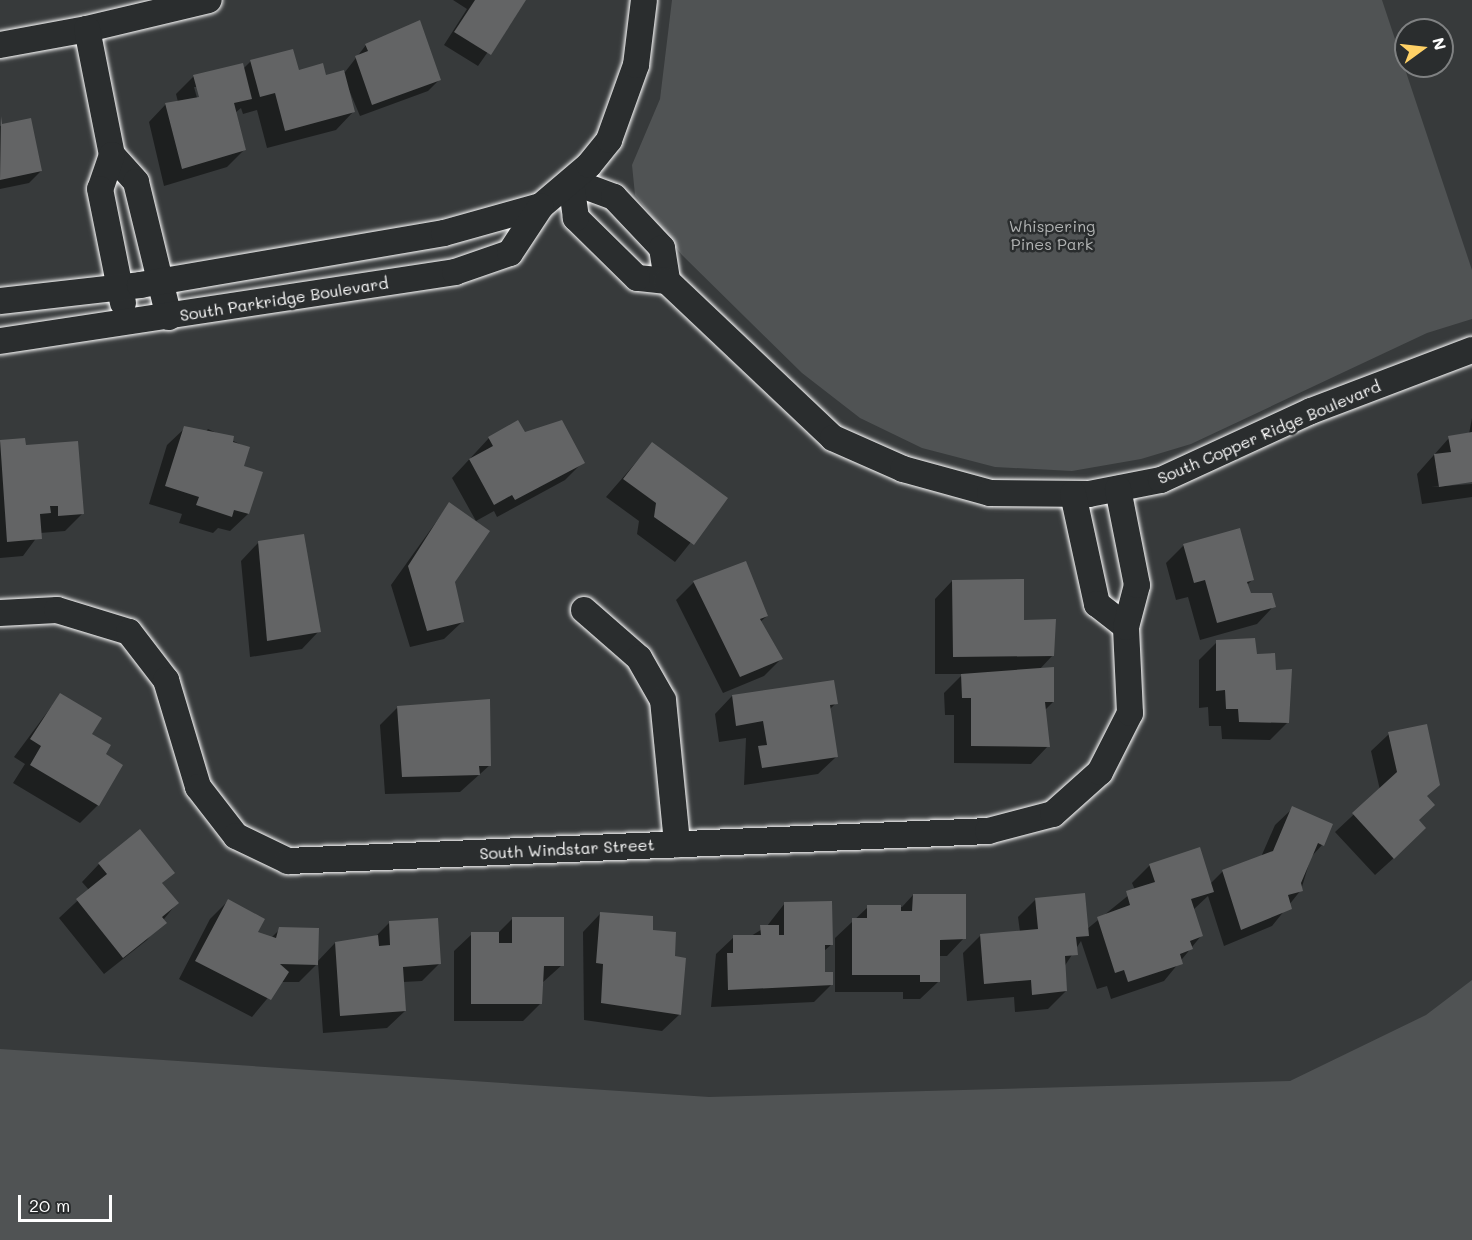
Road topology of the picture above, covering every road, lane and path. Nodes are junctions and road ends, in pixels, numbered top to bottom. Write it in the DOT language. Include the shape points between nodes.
graph roads {
  1 [pos="209,0"];
  2 [pos="644,0"];
  3 [pos="87,29"];
  4 [pos="0,45"];
  5 [pos="112,155"];
  6 [pos="571,181"];
  7 [pos="541,206"];
  8 [pos="161,280"];
  9 [pos="667,281"];
  10 [pos="120,287"];
  11 [pos="0,301"];
  12 [pos="169,317"];
  13 [pos="127,323"];
  14 [pos="0,341"];
  15 [pos="1472,350"];
  16 [pos="1118,489"];
  17 [pos="1073,494"];
  18 [pos="584,610"];
  19 [pos="0,614"];
  20 [pos="1126,627"];
  21 [pos="677,844"];
  1 -- 3 [label="street"];
  2 -- 6 [label="street, South Parkridge Boulevard" via="636,65 609,140"];
  3 -- 4 [label="street"];
  3 -- 5 [label="street"];
  5 -- 8 [label="street" via="136,182"];
  5 -- 10 [label="street" via="100,189"];
  6 -- 7 [label="street, South Parkridge Boulevard"];
  6 -- 9 [label="street" via="622,206 662,248"];
  6 -- 9 [label="street" via="576,218 637,278"];
  7 -- 8 [label="street, South Parkridge Boulevard" via="444,233"];
  7 -- 12 [label="street, South Parkridge Boulevard" via="510,253 455,272"];
  8 -- 10 [label="street, South Parkridge Boulevard"];
  8 -- 12 [label="street"];
  9 -- 17 [label="street, South Copper Ridge Boulevard" via="832,438 903,469 990,493"];
  10 -- 11 [label="street, South Parkridge Boulevard"];
  10 -- 13 [label="street"];
  12 -- 13 [label="street, South Parkridge Boulevard"];
  13 -- 14 [label="street, South Parkridge Boulevard"];
  15 -- 16 [label="street, South Copper Ridge Boulevard" via="1311,411 1161,480"];
  16 -- 17 [label="street, South Copper Ridge Boulevard"];
  16 -- 20 [label="street, South Windstar Street" via="1137,585"];
  17 -- 20 [label="street" via="1097,604"];
  18 -- 21 [label="street" via="639,658 663,700"];
  19 -- 21 [label="street, South Windstar Street" via="57,610 129,632 166,680 198,787 236,836 288,861"];
  20 -- 21 [label="street, South Windstar Street" via="1130,713 1100,772 1053,814 988,831"];
}
